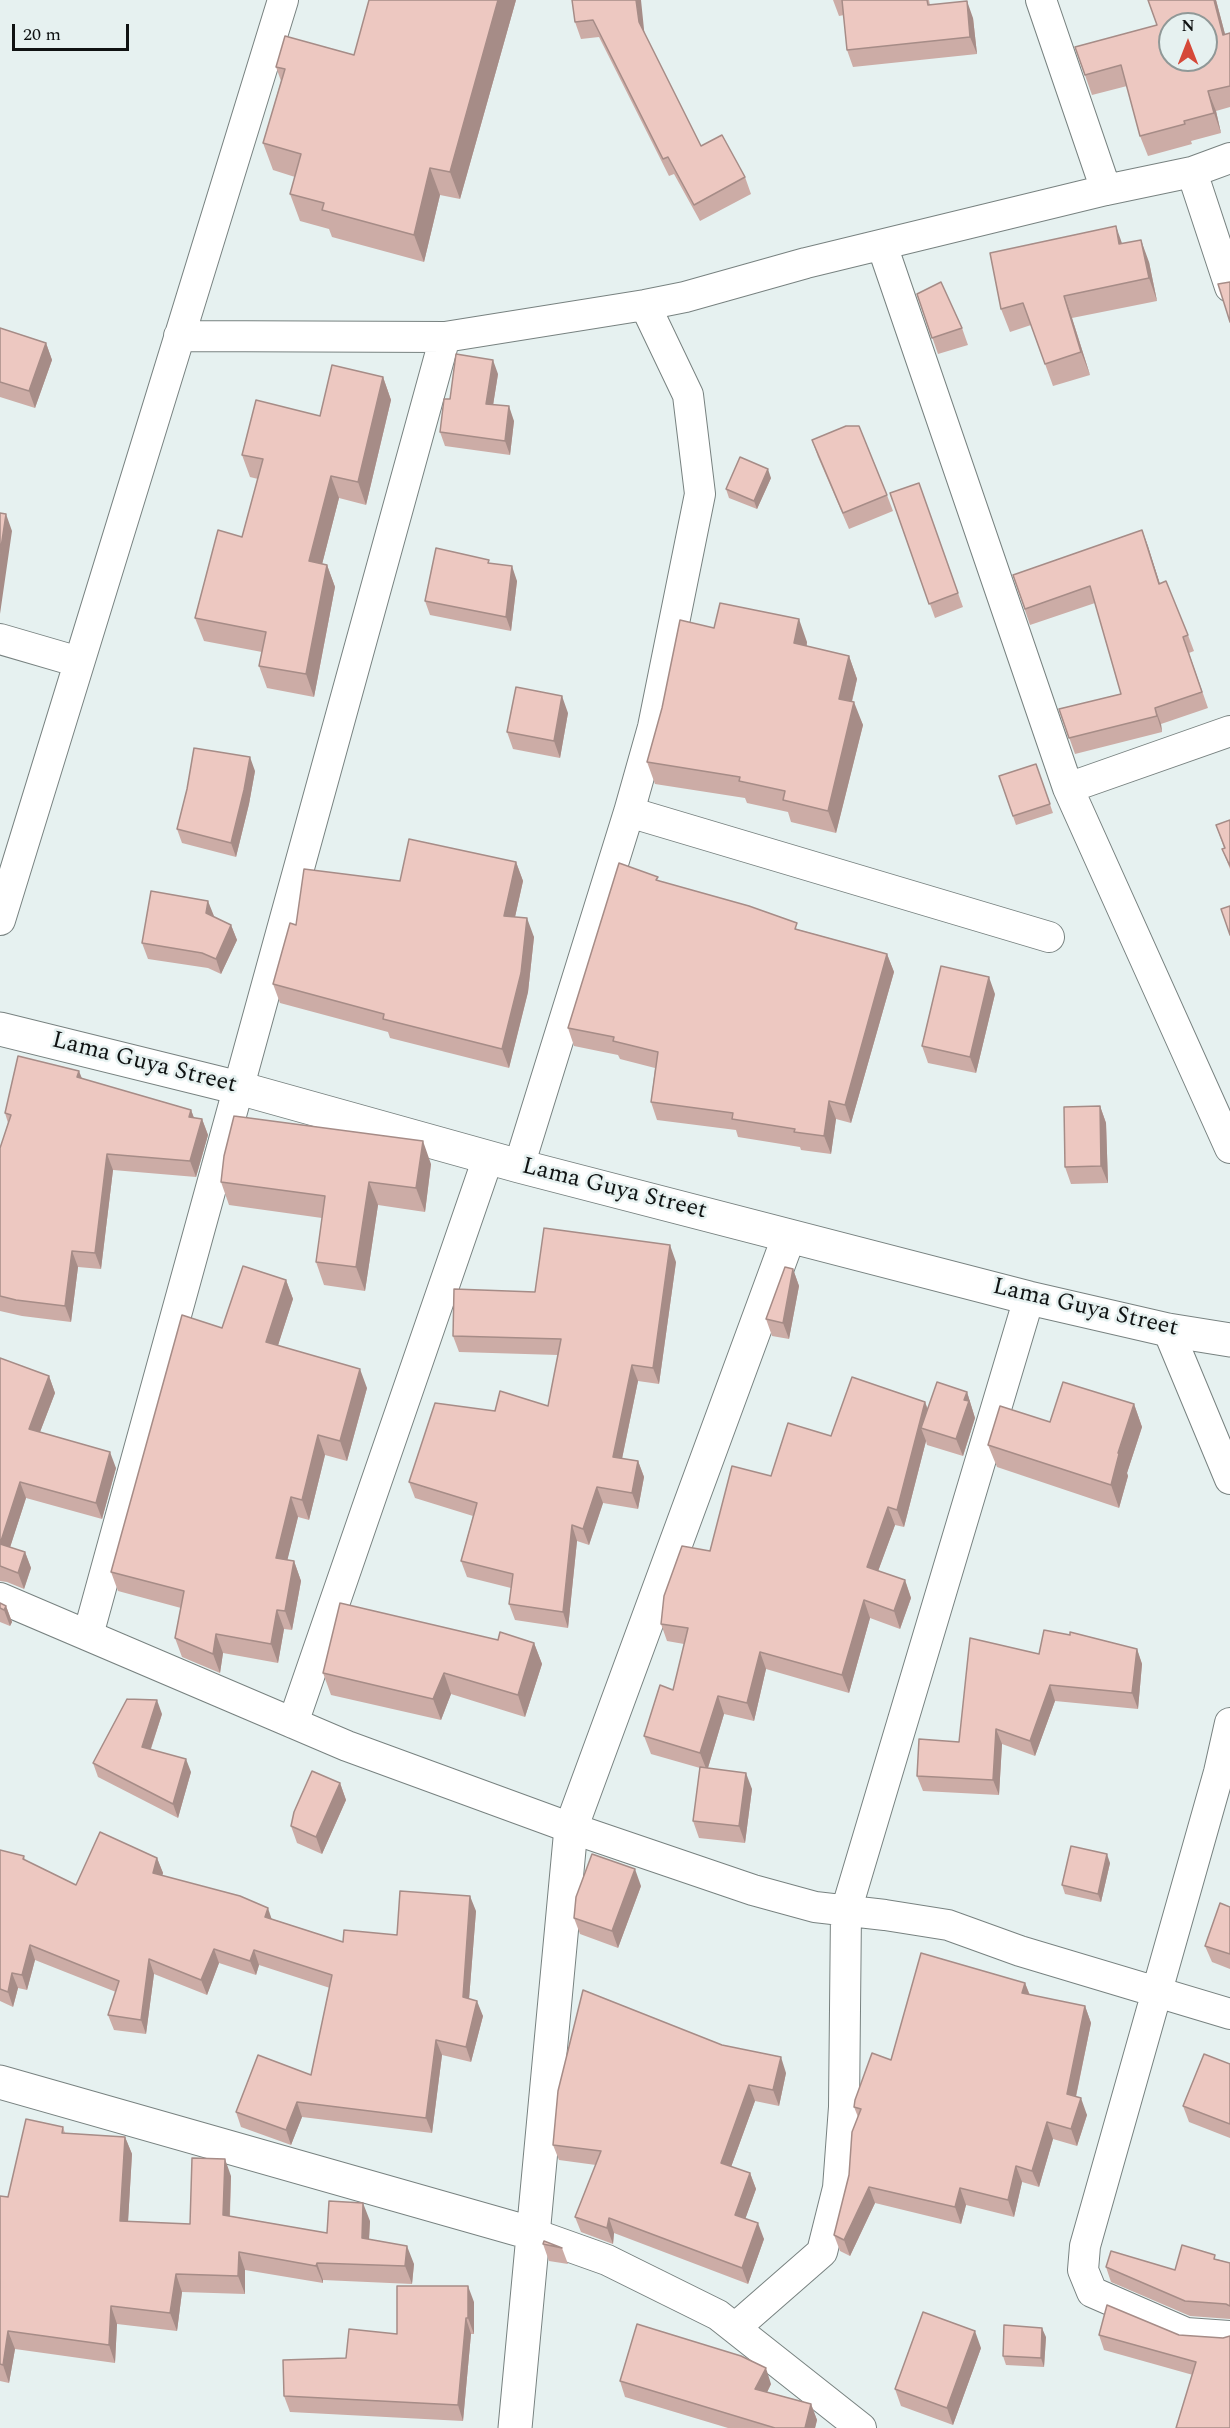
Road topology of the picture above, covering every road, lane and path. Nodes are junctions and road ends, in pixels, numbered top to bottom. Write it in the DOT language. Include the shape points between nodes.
graph roads {
  1 [pos="283,0"];
  2 [pos="1041,0"];
  3 [pos="1230,158"];
  4 [pos="1191,172"];
  5 [pos="1106,190"];
  6 [pos="882,246"];
  7 [pos="1230,287"];
  8 [pos="645,305"];
  9 [pos="180,336"];
  10 [pos="445,337"];
  11 [pos="0,639"];
  12 [pos="80,662"];
  13 [pos="1230,731"];
  14 [pos="1068,788"];
  15 [pos="629,812"];
  16 [pos="0,921"];
  17 [pos="1049,937"];
  18 [pos="0,1029"];
  19 [pos="239,1088"];
  20 [pos="1230,1148"];
  21 [pos="488,1158"];
  22 [pos="519,1166"];
  23 [pos="789,1236"];
  24 [pos="1029,1298"];
  25 [pos="1168,1330"];
  26 [pos="1230,1341"];
  27 [pos="1230,1479"];
  28 [pos="0,1598"];
  29 [pos="88,1635"];
  30 [pos="293,1723"];
  31 [pos="1230,1723"];
  32 [pos="571,1828"];
  33 [pos="846,1911"];
  34 [pos="1157,1992"];
  35 [pos="1230,2014"];
  36 [pos="0,2082"];
  37 [pos="534,2234"];
  38 [pos="735,2328"];
  39 [pos="1230,2336"];
  40 [pos="514,2428"];
  41 [pos="861,2428"];
  1 -- 9 [label="street"];
  2 -- 5 [label="street"];
  3 -- 4 [label="street"];
  4 -- 5 [label="street"];
  4 -- 7 [label="street"];
  5 -- 6 [label="street"];
  6 -- 8 [label="street"];
  6 -- 14 [label="street"];
  8 -- 10 [label="street"];
  8 -- 15 [label="street" via="688,395 700,494 653,727"];
  9 -- 10 [label="street"];
  9 -- 12 [label="street"];
  10 -- 19 [label="street"];
  11 -- 12 [label="street"];
  12 -- 16 [label="street"];
  13 -- 14 [label="street"];
  14 -- 20 [label="street"];
  15 -- 17 [label="street"];
  15 -- 22 [label="street"];
  18 -- 19 [label="street, Lama Guya Street"];
  19 -- 21 [label="street, Lama Guya Street"];
  19 -- 29 [label="street"];
  21 -- 22 [label="street, Lama Guya Street"];
  21 -- 30 [label="street"];
  22 -- 23 [label="street, Lama Guya Street"];
  23 -- 24 [label="street, Lama Guya Street"];
  23 -- 32 [label="street"];
  24 -- 25 [label="street, Lama Guya Street"];
  24 -- 33 [label="street"];
  25 -- 26 [label="street, Lama Guya Street"];
  25 -- 27 [label="street"];
  28 -- 29 [label="street"];
  29 -- 30 [label="street"];
  30 -- 32 [label="street"];
  31 -- 34 [label="street"];
  32 -- 33 [label="street" via="753,1890"];
  32 -- 37 [label="street"];
  33 -- 34 [label="street" via="948,1926 1020,1952"];
  33 -- 38 [label="street" via="844,2107 838,2188 822,2252"];
  34 -- 35 [label="street"];
  34 -- 39 [label="street" via="1085,2246 1083,2270 1092,2292 1186,2333"];
  36 -- 37 [label="street"];
  37 -- 38 [label="street" via="607,2260 718,2315"];
  37 -- 40 [label="street"];
  38 -- 41 [label="street"];
}
